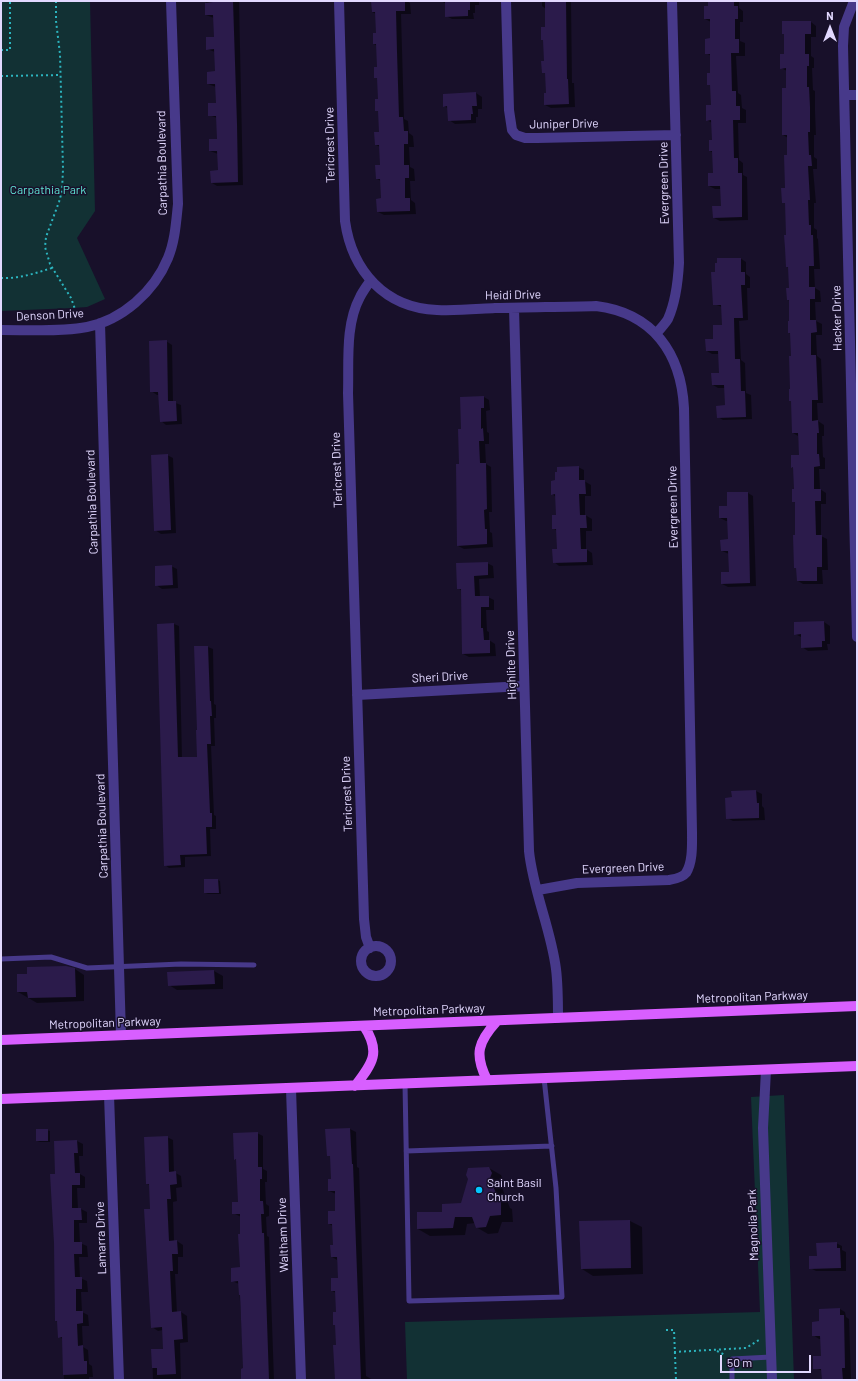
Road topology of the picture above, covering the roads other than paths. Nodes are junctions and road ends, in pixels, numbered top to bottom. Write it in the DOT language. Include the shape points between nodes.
graph roads {
  1 [pos="171,1"];
  2 [pos="339,1"];
  3 [pos="506,1"];
  4 [pos="672,1"];
  5 [pos="854,1"];
  6 [pos="845,95"];
  7 [pos="857,95"];
  8 [pos="676,135"];
  9 [pos="370,281"];
  10 [pos="514,308"];
  11 [pos="100,323"];
  12 [pos="1,330"];
  13 [pos="656,334"];
  14 [pos="857,637"];
  15 [pos="524,686"];
  16 [pos="357,695"];
  17 [pos="538,890"];
  18 [pos="370,948"];
  19 [pos="1,959"];
  20 [pos="254,964"];
  21 [pos="120,967"];
  22 [pos="857,1006"];
  23 [pos="558,1018"];
  24 [pos="497,1021"];
  25 [pos="364,1026"];
  26 [pos="121,1035"];
  27 [pos="1,1040"];
  28 [pos="857,1066"];
  29 [pos="766,1070"];
  30 [pos="544,1078"];
  31 [pos="487,1080"];
  32 [pos="405,1084"];
  33 [pos="355,1086"];
  34 [pos="291,1088"];
  35 [pos="109,1095"];
  36 [pos="1,1099"];
  37 [pos="552,1146"];
  38 [pos="406,1151"];
  39 [pos="771,1357"];
  40 [pos="119,1380"];
  41 [pos="301,1380"];
  42 [pos="732,1380"];
  43 [pos="772,1380"];
  1 -- 11 [label="street, Carpathia Boulevard" via="178,204 175,230 168,258 149,288 127,309"];
  2 -- 9 [label="street, Tericrest Drive" via="345,221 349,244 358,264"];
  3 -- 8 [label="street, Juniper Drive" via="509,110 512,130 516,135 525,138"];
  4 -- 8 [label="street, Evergreen Drive"];
  5 -- 6 [label="street, Hacker Drive" via="844,27"];
  6 -- 7 [label="street"];
  6 -- 14 [label="street, Hacker Drive"];
  8 -- 13 [label="street, Evergreen Drive" via="678,283 667,320"];
  9 -- 10 [label="street, Heidi Drive" via="396,299 424,308"];
  9 -- 16 [label="street, Tericrest Drive" via="355,309 349,344 348,372"];
  10 -- 13 [label="street, Heidi Drive" via="603,307 638,320"];
  10 -- 15 [label="street, Highlite Drive"];
  11 -- 12 [label="street, Denson Drive" via="67,329"];
  11 -- 21 [label="street, Carpathia Boulevard"];
  13 -- 17 [label="street, Evergreen Drive" via="671,354 679,373 683,394 692,832 690,863 686,874 669,880 577,883"];
  15 -- 16 [label="street, Sheri Drive"];
  15 -- 17 [label="street, Highlite Drive" via="529,851"];
  16 -- 18 [label="street, Tericrest Drive" via="364,919"];
  17 -- 23 [label="street, Highlite Drive" via="556,969"];
  19 -- 21 [label="lane" via="51,957 87,968"];
  20 -- 21 [label="lane"];
  21 -- 26 [label="street, Carpathia Boulevard"];
  22 -- 23 [label="main road, Metropolitan Parkway"];
  23 -- 24 [label="main road, Metropolitan Parkway"];
  24 -- 25 [label="main road, Metropolitan Parkway"];
  24 -- 31 [label="main road" via="479,1049 481,1069"];
  25 -- 26 [label="main road, Metropolitan Parkway"];
  25 -- 33 [label="main road" via="372,1037 374,1055"];
  26 -- 27 [label="main road, Metropolitan Parkway"];
  28 -- 29 [label="main road"];
  29 -- 30 [label="main road"];
  29 -- 39 [label="street, Magnolia Park" via="763,1128"];
  30 -- 31 [label="main road"];
  30 -- 37 [label="lane"];
  31 -- 32 [label="main road"];
  32 -- 33 [label="main road"];
  32 -- 38 [label="lane"];
  33 -- 34 [label="main road"];
  34 -- 35 [label="main road"];
  34 -- 41 [label="street, Waltham Drive"];
  35 -- 36 [label="main road"];
  35 -- 40 [label="street, Lamarra Drive"];
  37 -- 38 [label="lane"];
  37 -- 38 [label="lane" via="562,1297 409,1301"];
  39 -- 42 [label="lane" via="732,1359"];
  39 -- 43 [label="street, Magnolia Park"];
}
